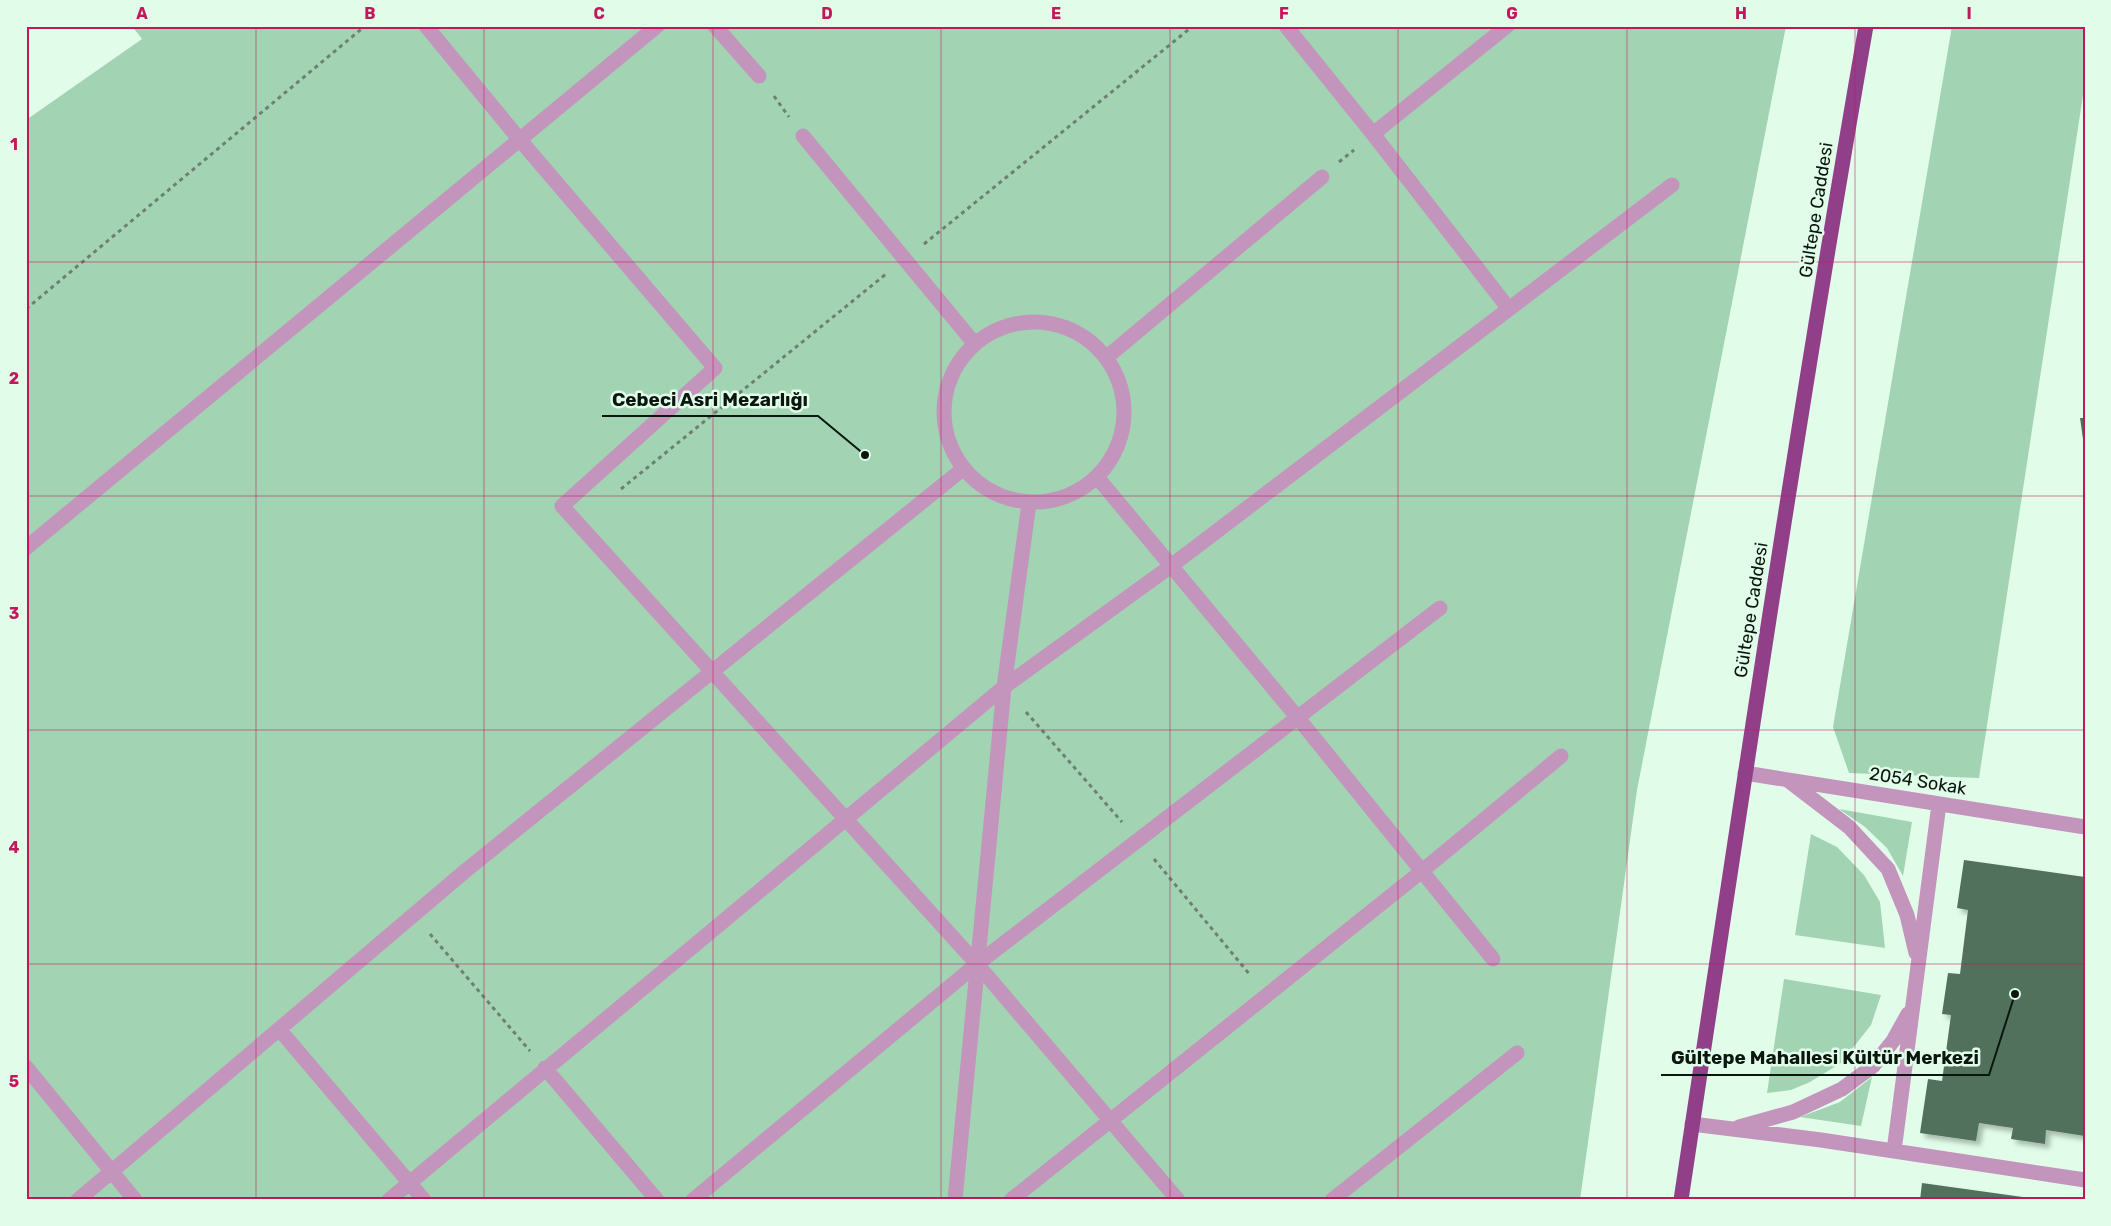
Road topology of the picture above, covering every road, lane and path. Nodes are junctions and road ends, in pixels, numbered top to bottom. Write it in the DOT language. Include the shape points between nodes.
graph roads {
  1 [pos="365,26"];
  2 [pos="426,26"];
  3 [pos="658,26"];
  4 [pos="715,26"];
  5 [pos="1192,26"];
  6 [pos="1286,26"];
  7 [pos="1507,26"];
  8 [pos="1866,26"];
  9 [pos="758,76"];
  10 [pos="1373,134"];
  11 [pos="803,136"];
  12 [pos="520,140"];
  13 [pos="1322,177"];
  14 [pos="1672,185"];
  15 [pos="904,259"];
  16 [pos="26,309"];
  17 [pos="1509,309"];
  18 [pos="974,343"];
  19 [pos="1108,357"];
  20 [pos="964,468"];
  21 [pos="1097,477"];
  22 [pos="616,494"];
  23 [pos="1029,503"];
  24 [pos="26,548"];
  25 [pos="1171,566"];
  26 [pos="1440,608"];
  27 [pos="711,673"];
  28 [pos="1004,687"];
  29 [pos="1298,718"];
  30 [pos="1561,756"];
  31 [pos="1744,773"];
  32 [pos="1787,780"];
  33 [pos="1939,804"];
  34 [pos="845,820"];
  35 [pos="2085,827"];
  36 [pos="1422,871"];
  37 [pos="413,915"];
  38 [pos="1494,959"];
  39 [pos="1918,962"];
  40 [pos="977,964"];
  41 [pos="1913,1006"];
  42 [pos="279,1029"];
  43 [pos="1517,1053"];
  44 [pos="26,1067"];
  45 [pos="545,1068"];
  46 [pos="1111,1120"];
  47 [pos="1692,1124"];
  48 [pos="1730,1129"];
  49 [pos="1894,1151"];
  50 [pos="112,1171"];
  51 [pos="2085,1180"];
  52 [pos="410,1183"];
  53 [pos="78,1200"];
  54 [pos="135,1200"];
  55 [pos="390,1200"];
  56 [pos="424,1200"];
  57 [pos="657,1200"];
  58 [pos="693,1200"];
  59 [pos="955,1200"];
  60 [pos="1011,1200"];
  61 [pos="1178,1200"];
  62 [pos="1332,1200"];
  63 [pos="1681,1200"];
  1 -- 16 [label="path"];
  2 -- 12 [label="lane"];
  3 -- 12 [label="lane"];
  4 -- 9 [label="lane"];
  5 -- 15 [label="path"];
  6 -- 10 [label="lane"];
  7 -- 10 [label="lane"];
  8 -- 31 [label="main road, Gültepe Caddesi"];
  9 -- 11 [label="path"];
  10 -- 13 [label="path"];
  10 -- 17 [label="lane"];
  11 -- 15 [label="lane"];
  12 -- 24 [label="lane"];
  12 -- 27 [label="lane" via="715,368 562,506"];
  13 -- 19 [label="lane"];
  14 -- 17 [label="lane"];
  15 -- 18 [label="lane"];
  15 -- 22 [label="path"];
  17 -- 25 [label="lane"];
  18 -- 19 [label="lane" via="1000,327 1030,321 1060,324 1086,336"];
  18 -- 20 [label="lane" via="955,368 944,396 944,427 954,456"];
  19 -- 21 [label="lane" via="1121,383 1126,412 1121,441 1107,467"];
  20 -- 23 [label="lane" via="973,480 999,496"];
  20 -- 27 [label="lane"];
  21 -- 23 [label="lane" via="1086,488 1058,500"];
  21 -- 25 [label="lane"];
  23 -- 28 [label="lane"];
  25 -- 28 [label="lane"];
  25 -- 29 [label="lane"];
  26 -- 29 [label="lane"];
  27 -- 34 [label="lane"];
  27 -- 37 [label="lane"];
  28 -- 34 [label="lane"];
  28 -- 40 [label="lane"];
  29 -- 36 [label="lane"];
  29 -- 40 [label="lane"];
  30 -- 36 [label="lane"];
  31 -- 32 [label="lane, 2054 Sokak"];
  31 -- 47 [label="main road, Gültepe Caddesi"];
  32 -- 33 [label="lane, 2054 Sokak"];
  32 -- 39 [label="lane" via="1849,827 1888,869 1908,916"];
  33 -- 35 [label="lane, 2054 Sokak"];
  33 -- 39 [label="lane"];
  34 -- 40 [label="lane"];
  34 -- 45 [label="lane"];
  36 -- 38 [label="lane"];
  36 -- 46 [label="lane"];
  37 -- 42 [label="lane"];
  37 -- 45 [label="path"];
  39 -- 41 [label="lane"];
  40 -- 46 [label="lane"];
  40 -- 58 [label="lane"];
  40 -- 59 [label="lane"];
  41 -- 48 [label="lane" via="1893,1041 1873,1066 1842,1089 1793,1112"];
  41 -- 49 [label="lane"];
  42 -- 50 [label="lane"];
  42 -- 52 [label="lane"];
  43 -- 62 [label="lane"];
  44 -- 50 [label="lane"];
  45 -- 52 [label="lane"];
  45 -- 57 [label="lane"];
  46 -- 60 [label="lane"];
  46 -- 61 [label="lane"];
  47 -- 48 [label="lane"];
  47 -- 63 [label="main road, Gültepe Caddesi"];
  48 -- 49 [label="lane"];
  49 -- 51 [label="lane"];
  50 -- 53 [label="lane"];
  50 -- 54 [label="lane"];
  52 -- 55 [label="lane"];
  52 -- 56 [label="lane"];
}
